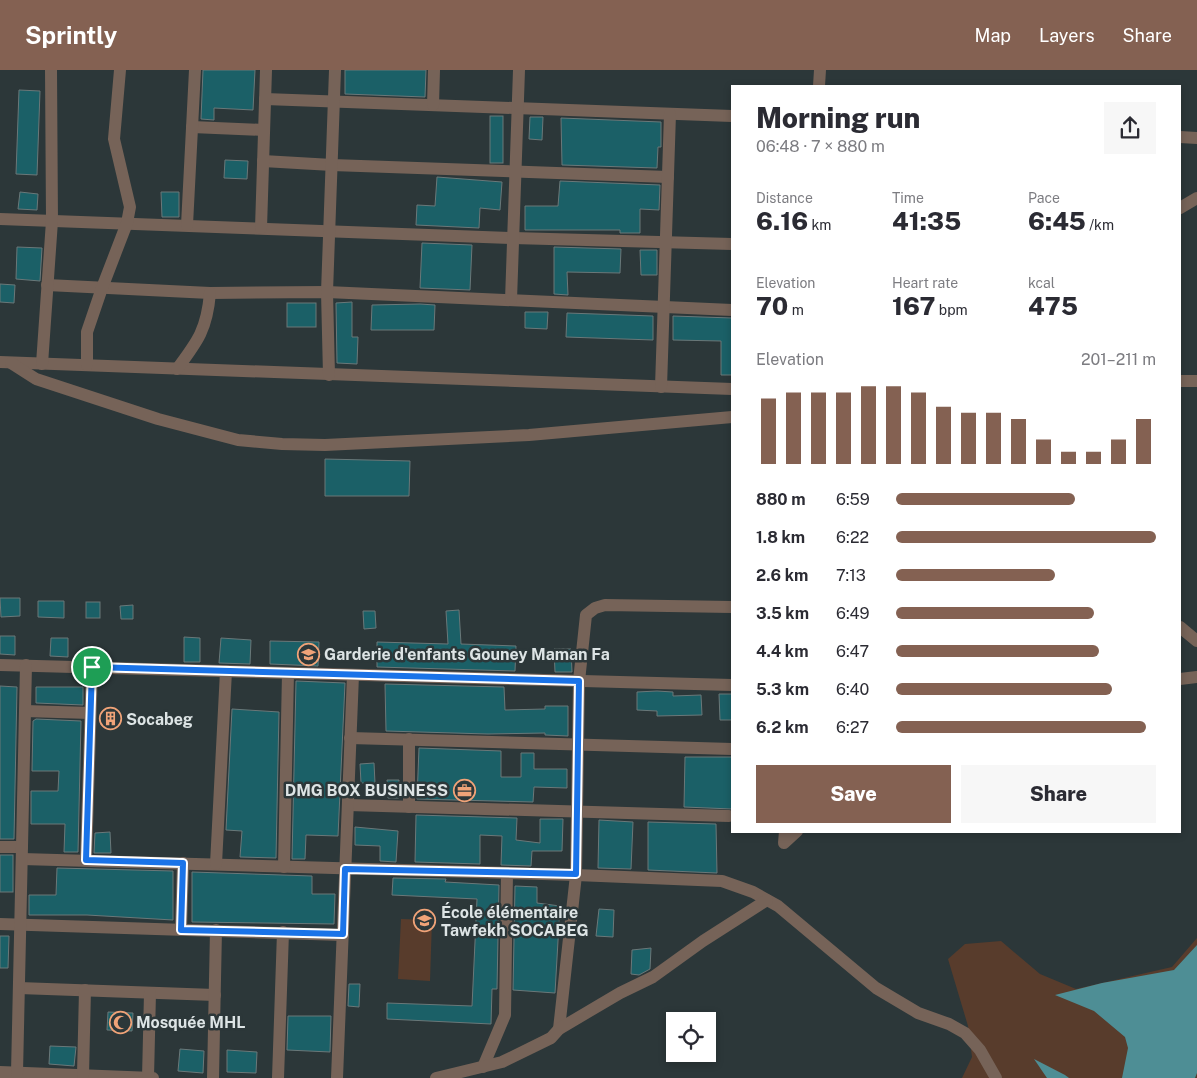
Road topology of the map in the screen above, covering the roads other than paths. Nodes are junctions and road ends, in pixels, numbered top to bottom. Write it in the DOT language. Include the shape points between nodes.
graph roads {
  1 [pos="52,70"];
  2 [pos="120,70"];
  3 [pos="195,70"];
  4 [pos="266,70"];
  5 [pos="335,70"];
  6 [pos="434,70"];
  7 [pos="519,70"];
  8 [pos="820,70"];
  9 [pos="819,85"];
  10 [pos="265,99"];
  11 [pos="334,102"];
  12 [pos="433,105"];
  13 [pos="518,108"];
  14 [pos="670,114"];
  15 [pos="731,116"];
  16 [pos="192,127"];
  17 [pos="264,130"];
  18 [pos="1181,137"];
  19 [pos="1197,138"];
  20 [pos="263,161"];
  21 [pos="332,165"];
  22 [pos="516,171"];
  23 [pos="668,177"];
  24 [pos="1197,198"];
  25 [pos="1185,205"];
  26 [pos="0,219"];
  27 [pos="52,221"];
  28 [pos="127,223"];
  29 [pos="187,226"];
  30 [pos="261,228"];
  31 [pos="329,230"];
  32 [pos="514,238"];
  33 [pos="666,242"];
  34 [pos="731,244"];
  35 [pos="47,285"];
  36 [pos="102,288"];
  37 [pos="327,292"];
  38 [pos="210,293"];
  39 [pos="512,300"];
  40 [pos="664,306"];
  41 [pos="731,310"];
  42 [pos="6,362"];
  43 [pos="42,364"];
  44 [pos="87,366"];
  45 [pos="177,369"];
  46 [pos="329,375"];
  47 [pos="1181,381"];
  48 [pos="1197,382"];
  49 [pos="660,387"];
  50 [pos="731,389"];
  51 [pos="731,417"];
  52 [pos="731,607"];
  53 [pos="1181,628"];
  54 [pos="1197,641"];
  55 [pos="0,665"];
  56 [pos="26,665"];
  57 [pos="92,667"];
  58 [pos="226,671"];
  59 [pos="288,673"];
  60 [pos="353,674"];
  61 [pos="1197,677"];
  62 [pos="1181,679"];
  63 [pos="579,681"];
  64 [pos="731,685"];
  65 [pos="25,711"];
  66 [pos="90,713"];
  67 [pos="350,738"];
  68 [pos="409,739"];
  69 [pos="578,745"];
  70 [pos="731,749"];
  71 [pos="348,805"];
  72 [pos="409,807"];
  73 [pos="577,812"];
  74 [pos="729,816"];
  75 [pos="785,833"];
  76 [pos="795,833"];
  77 [pos="0,847"];
  78 [pos="22,853"];
  79 [pos="86,860"];
  80 [pos="183,863"];
  81 [pos="216,864"];
  82 [pos="284,867"];
  83 [pos="345,869"];
  84 [pos="507,873"];
  85 [pos="576,874"];
  86 [pos="767,900"];
  87 [pos="0,924"];
  88 [pos="20,925"];
  89 [pos="181,930"];
  90 [pos="216,930"];
  91 [pos="283,932"];
  92 [pos="343,934"];
  93 [pos="19,988"];
  94 [pos="85,990"];
  95 [pos="150,992"];
  96 [pos="215,995"];
  97 [pos="559,1029"];
  98 [pos="483,1067"];
  99 [pos="0,1072"];
  100 [pos="17,1073"];
  101 [pos="467,1074"];
  102 [pos="83,1075"];
  103 [pos="43,1076"];
  104 [pos="109,1077"];
  105 [pos="148,1078"];
  106 [pos="153,1078"];
  107 [pos="213,1078"];
  108 [pos="278,1078"];
  109 [pos="337,1078"];
  110 [pos="436,1078"];
  111 [pos="996,1078"];
  1 -- 27 [label="street"];
  2 -- 28 [label="street" via="114,139 130,207"];
  3 -- 16 [label="street"];
  4 -- 10 [label="street"];
  5 -- 11 [label="street"];
  6 -- 12 [label="street"];
  7 -- 13 [label="street"];
  8 -- 9 [label="street"];
  10 -- 11 [label="street"];
  10 -- 17 [label="street"];
  11 -- 12 [label="street"];
  11 -- 21 [label="street"];
  12 -- 13 [label="street"];
  13 -- 14 [label="street"];
  13 -- 22 [label="street"];
  14 -- 15 [label="street"];
  14 -- 23 [label="street"];
  16 -- 17 [label="street"];
  16 -- 29 [label="street"];
  17 -- 20 [label="street"];
  18 -- 19 [label="street"];
  20 -- 21 [label="street"];
  20 -- 30 [label="street"];
  21 -- 22 [label="street"];
  21 -- 31 [label="street"];
  22 -- 23 [label="street"];
  22 -- 32 [label="street"];
  23 -- 33 [label="street"];
  24 -- 25 [label="street"];
  26 -- 27 [label="street"];
  27 -- 28 [label="street"];
  27 -- 35 [label="street"];
  28 -- 29 [label="street"];
  28 -- 36 [label="street"];
  29 -- 30 [label="street"];
  30 -- 31 [label="street"];
  31 -- 32 [label="street"];
  31 -- 37 [label="street"];
  32 -- 33 [label="street"];
  32 -- 39 [label="street"];
  33 -- 34 [label="street"];
  33 -- 40 [label="street"];
  35 -- 36 [label="street"];
  35 -- 43 [label="street"];
  36 -- 38 [label="street"];
  36 -- 44 [label="street" via="87,332"];
  37 -- 38 [label="street"];
  37 -- 39 [label="street"];
  37 -- 46 [label="street"];
  38 -- 45 [label="street" via="200,338"];
  39 -- 40 [label="street"];
  40 -- 41 [label="street"];
  40 -- 49 [label="street"];
  42 -- 43 [label="street"];
  42 -- 51 [label="street" via="36,379 158,419 238,440 282,444 325,445 529,435"];
  43 -- 44 [label="street"];
  44 -- 45 [label="street"];
  45 -- 46 [label="street"];
  46 -- 49 [label="street"];
  47 -- 48 [label="street"];
  49 -- 50 [label="street"];
  52 -- 63 [label="street" via="605,604 595,608 586,615 584,622"];
  53 -- 54 [label="street"];
  55 -- 56 [label="street"];
  56 -- 57 [label="street"];
  56 -- 65 [label="street"];
  57 -- 58 [label="street"];
  57 -- 66 [label="street"];
  58 -- 59 [label="street"];
  58 -- 81 [label="street"];
  59 -- 60 [label="street"];
  59 -- 82 [label="street"];
  60 -- 63 [label="street"];
  60 -- 67 [label="street"];
  61 -- 62 [label="street"];
  63 -- 64 [label="street"];
  63 -- 69 [label="street"];
  65 -- 66 [label="street"];
  65 -- 78 [label="street"];
  66 -- 79 [label="street"];
  67 -- 68 [label="street"];
  67 -- 71 [label="street"];
  68 -- 69 [label="street"];
  68 -- 72 [label="street"];
  69 -- 70 [label="street"];
  69 -- 73 [label="street"];
  71 -- 72 [label="street"];
  71 -- 83 [label="street"];
  72 -- 73 [label="street"];
  73 -- 74 [label="street"];
  73 -- 85 [label="street"];
  75 -- 76 [label="street" via="784,843"];
  77 -- 78 [label="street"];
  78 -- 79 [label="street"];
  78 -- 88 [label="street"];
  79 -- 80 [label="street"];
  80 -- 81 [label="street"];
  80 -- 89 [label="street"];
  81 -- 82 [label="street"];
  82 -- 83 [label="street"];
  83 -- 84 [label="street"];
  83 -- 92 [label="street"];
  84 -- 85 [label="street"];
  84 -- 98 [label="street" via="505,1016"];
  85 -- 86 [label="street" via="722,881"];
  85 -- 97 [label="street"];
  86 -- 97 [label="street" via="653,977"];
  86 -- 111 [label="street" via="876,988 965,1033 980,1050"];
  87 -- 88 [label="street"];
  88 -- 89 [label="street"];
  88 -- 93 [label="street"];
  89 -- 90 [label="street"];
  90 -- 91 [label="street"];
  90 -- 96 [label="street"];
  91 -- 92 [label="street"];
  91 -- 108 [label="street"];
  92 -- 109 [label="street"];
  93 -- 94 [label="street"];
  93 -- 100 [label="street"];
  94 -- 95 [label="street"];
  94 -- 102 [label="street"];
  95 -- 96 [label="street"];
  95 -- 105 [label="street"];
  96 -- 107 [label="street"];
  97 -- 98 [label="street" via="551,1038 502,1062"];
  98 -- 101 [label="street"];
  99 -- 100 [label="street"];
  100 -- 103 [label="street"];
  101 -- 110 [label="street"];
  102 -- 103 [label="street"];
  102 -- 104 [label="street"];
  104 -- 105 [label="street"];
  105 -- 106 [label="street"];
}
